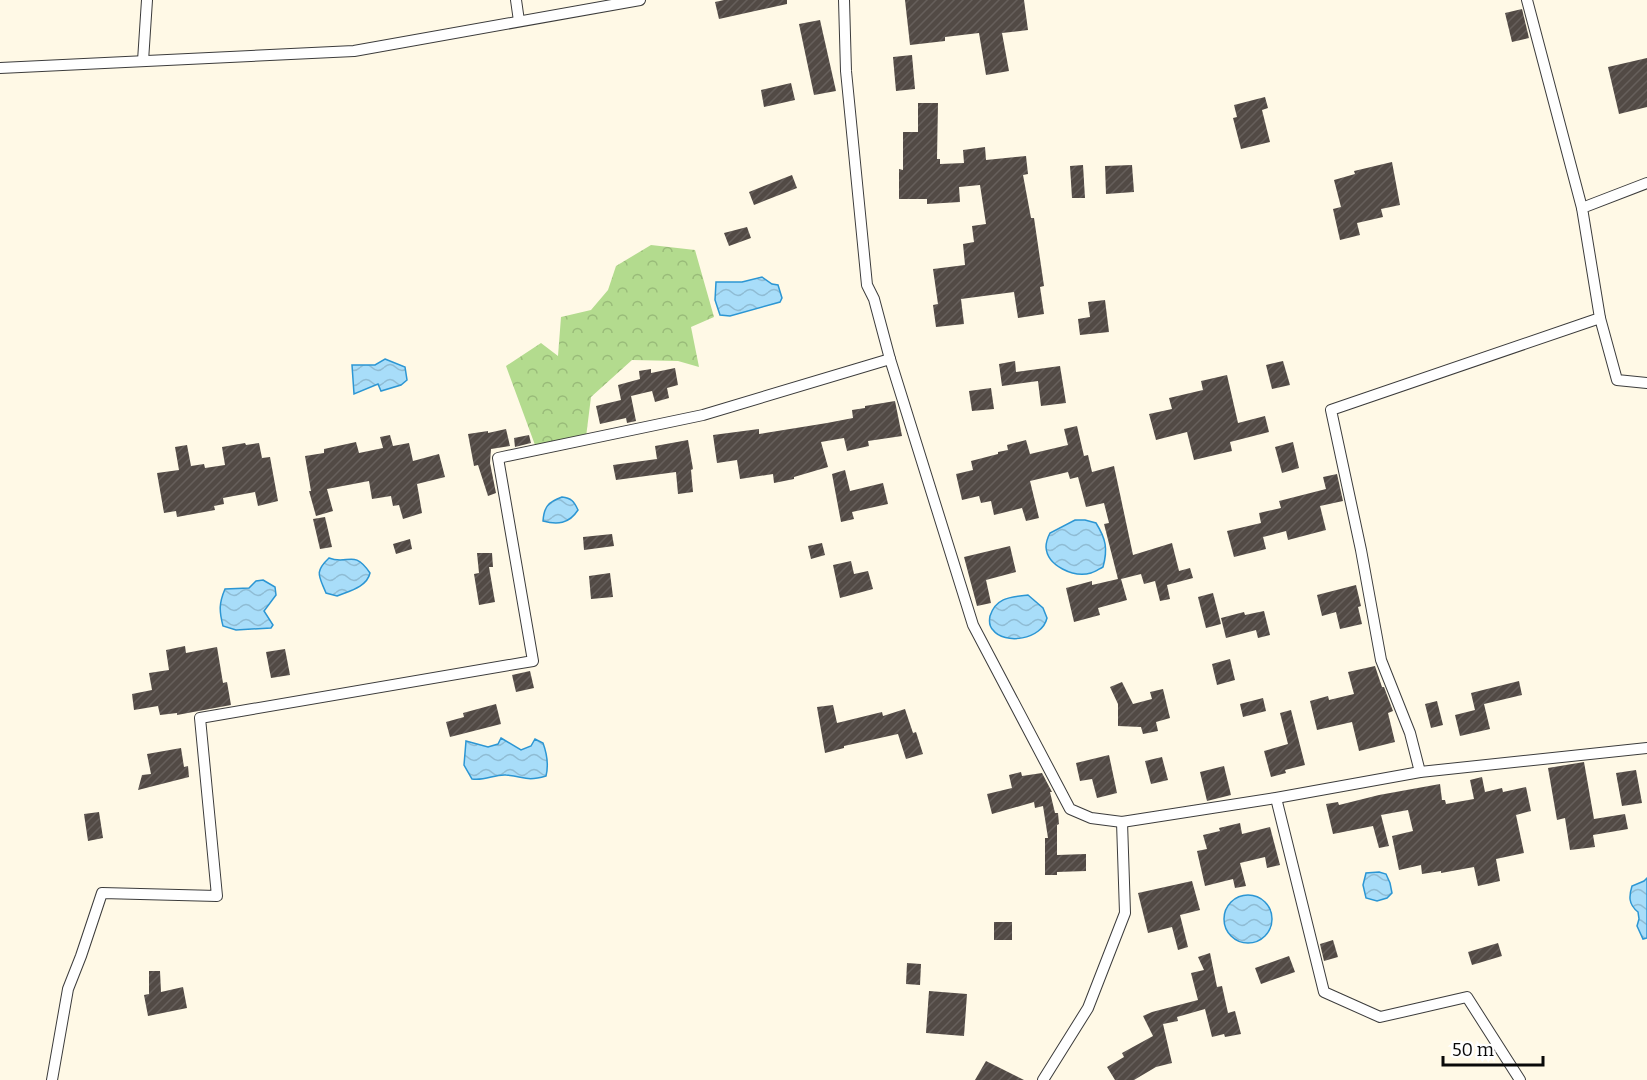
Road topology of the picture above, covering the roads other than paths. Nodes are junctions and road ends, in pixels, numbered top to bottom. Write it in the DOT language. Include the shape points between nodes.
graph roads {
  1 [pos="147,0"];
  2 [pos="516,0"];
  3 [pos="640,0"];
  4 [pos="844,0"];
  5 [pos="1527,0"];
  6 [pos="519,21"];
  7 [pos="143,61"];
  8 [pos="0,68"];
  9 [pos="1647,183"];
  10 [pos="1582,208"];
  11 [pos="1600,318"];
  12 [pos="890,359"];
  13 [pos="1647,383"];
  14 [pos="1647,748"];
  15 [pos="1420,772"];
  16 [pos="1276,798"];
  17 [pos="1122,822"];
  18 [pos="52,1080"];
  19 [pos="1043,1080"];
  20 [pos="1520,1080"];
  1 -- 7 [label="street"];
  2 -- 6 [label="street"];
  3 -- 6 [label="street"];
  4 -- 12 [label="street" via="846,71 867,285"];
  5 -- 10 [label="street"];
  6 -- 7 [label="street" via="354,51"];
  7 -- 8 [label="street"];
  9 -- 10 [label="street"];
  10 -- 11 [label="street"];
  11 -- 13 [label="street" via="1617,380"];
  11 -- 15 [label="street" via="1331,410 1381,660 1410,733"];
  12 -- 17 [label="street" via="973,625 1070,809 1091,818"];
  12 -- 18 [label="street" via="703,415 498,458 534,661 200,718 217,896 102,893 68,989"];
  14 -- 15 [label="street"];
  15 -- 16 [label="street"];
  16 -- 17 [label="street"];
  16 -- 20 [label="street" via="1324,992 1380,1017 1467,997"];
  17 -- 19 [label="street" via="1125,913 1088,1008"];
}
